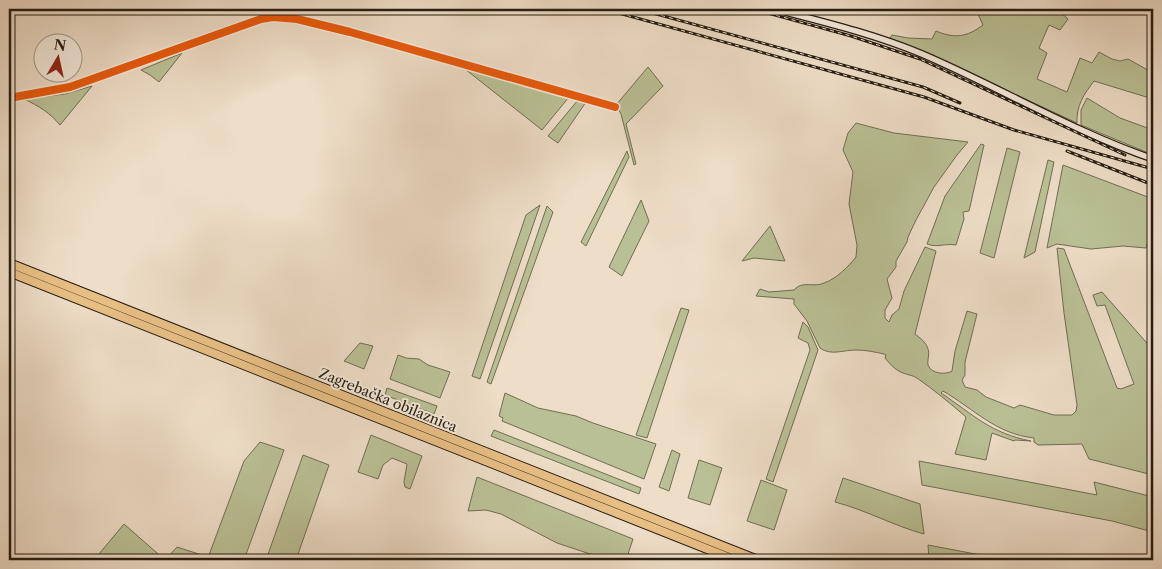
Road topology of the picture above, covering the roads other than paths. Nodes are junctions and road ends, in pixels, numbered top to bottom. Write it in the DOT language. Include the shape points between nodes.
graph roads {
  1 [pos="774,9"];
  2 [pos="9,98"];
  3 [pos="615,107"];
  4 [pos="1153,159"];
  5 [pos="9,262"];
  6 [pos="9,272"];
  7 [pos="735,560"];
  8 [pos="758,560"];
  1 -- 4 [label="main road" via="910,49"];
  2 -- 3 [label="street" via="70,88 272,17 296,19 350,32"];
  5 -- 8 [label="highway, Zagrebačka obilaznica"];
  6 -- 7 [label="highway, Zagrebačka obilaznica"];
}
